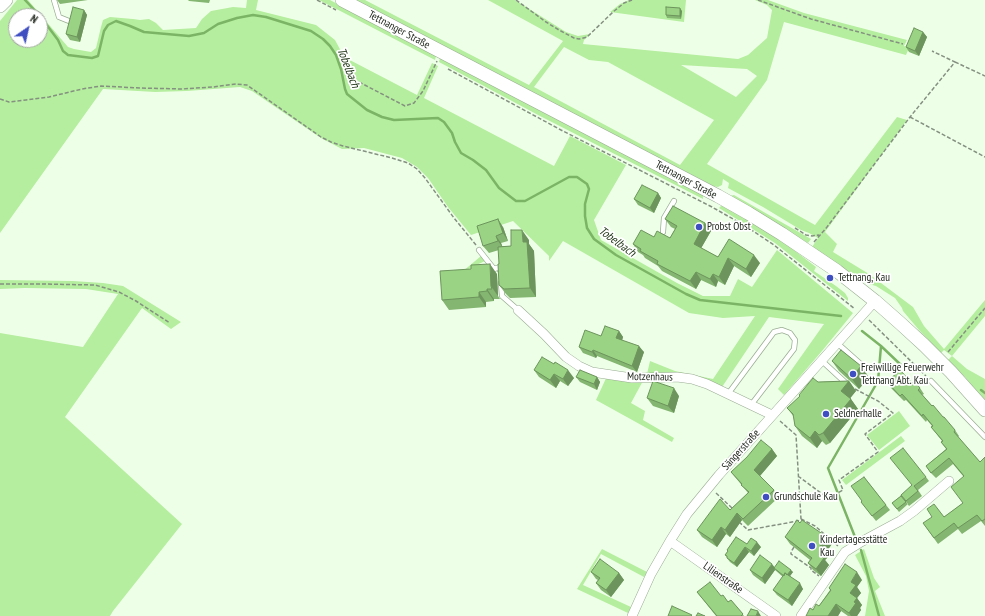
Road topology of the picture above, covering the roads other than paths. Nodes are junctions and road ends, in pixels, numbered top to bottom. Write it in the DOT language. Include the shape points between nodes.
graph roads {
  1 [pos="6,0"];
  2 [pos="54,0"];
  3 [pos="343,5"];
  4 [pos="0,6"];
  5 [pos="69,21"];
  6 [pos="674,201"];
  7 [pos="663,232"];
  8 [pos="479,250"];
  9 [pos="875,301"];
  10 [pos="518,310"];
  11 [pos="837,343"];
  12 [pos="821,360"];
  13 [pos="864,367"];
  14 [pos="931,380"];
  15 [pos="850,387"];
  16 [pos="728,394"];
  17 [pos="750,405"];
  18 [pos="985,410"];
  19 [pos="772,415"];
  20 [pos="985,437"];
  21 [pos="949,481"];
  22 [pos="670,541"];
  23 [pos="632,616"];
  24 [pos="776,616"];
  25 [pos="801,616"];
  1 -- 4 [label="main road"];
  2 -- 5 [label="lane" via="59,17"];
  3 -- 9 [label="main road, Tettnanger Straße" via="718,196 808,250"];
  6 -- 7 [label="lane" via="664,218"];
  8 -- 10 [label="lane" via="494,269 500,267 502,296"];
  9 -- 11 [label="street, Sängerstraße"];
  9 -- 18 [label="main road, Tettnanger Straße" via="938,358"];
  10 -- 16 [label="street, Motzenhaus" via="566,357 592,372 632,378 692,379"];
  11 -- 12 [label="street, Sängerstraße"];
  11 -- 13 [label="lane"];
  12 -- 15 [label="lane"];
  12 -- 19 [label="street, Sängerstraße"];
  14 -- 20 [label="lane"];
  16 -- 17 [label="street, Motzenhaus"];
  16 -- 17 [label="lane" via="774,332 782,330 790,333 795,340 794,349"];
  17 -- 19 [label="street, Motzenhaus"];
  19 -- 22 [label="street, Sängerstraße" via="687,514"];
  21 -- 25 [label="street" via="900,521 845,552"];
  22 -- 23 [label="street, Sängerstraße" via="651,574"];
  22 -- 24 [label="street, Lilienstraße"];
}
